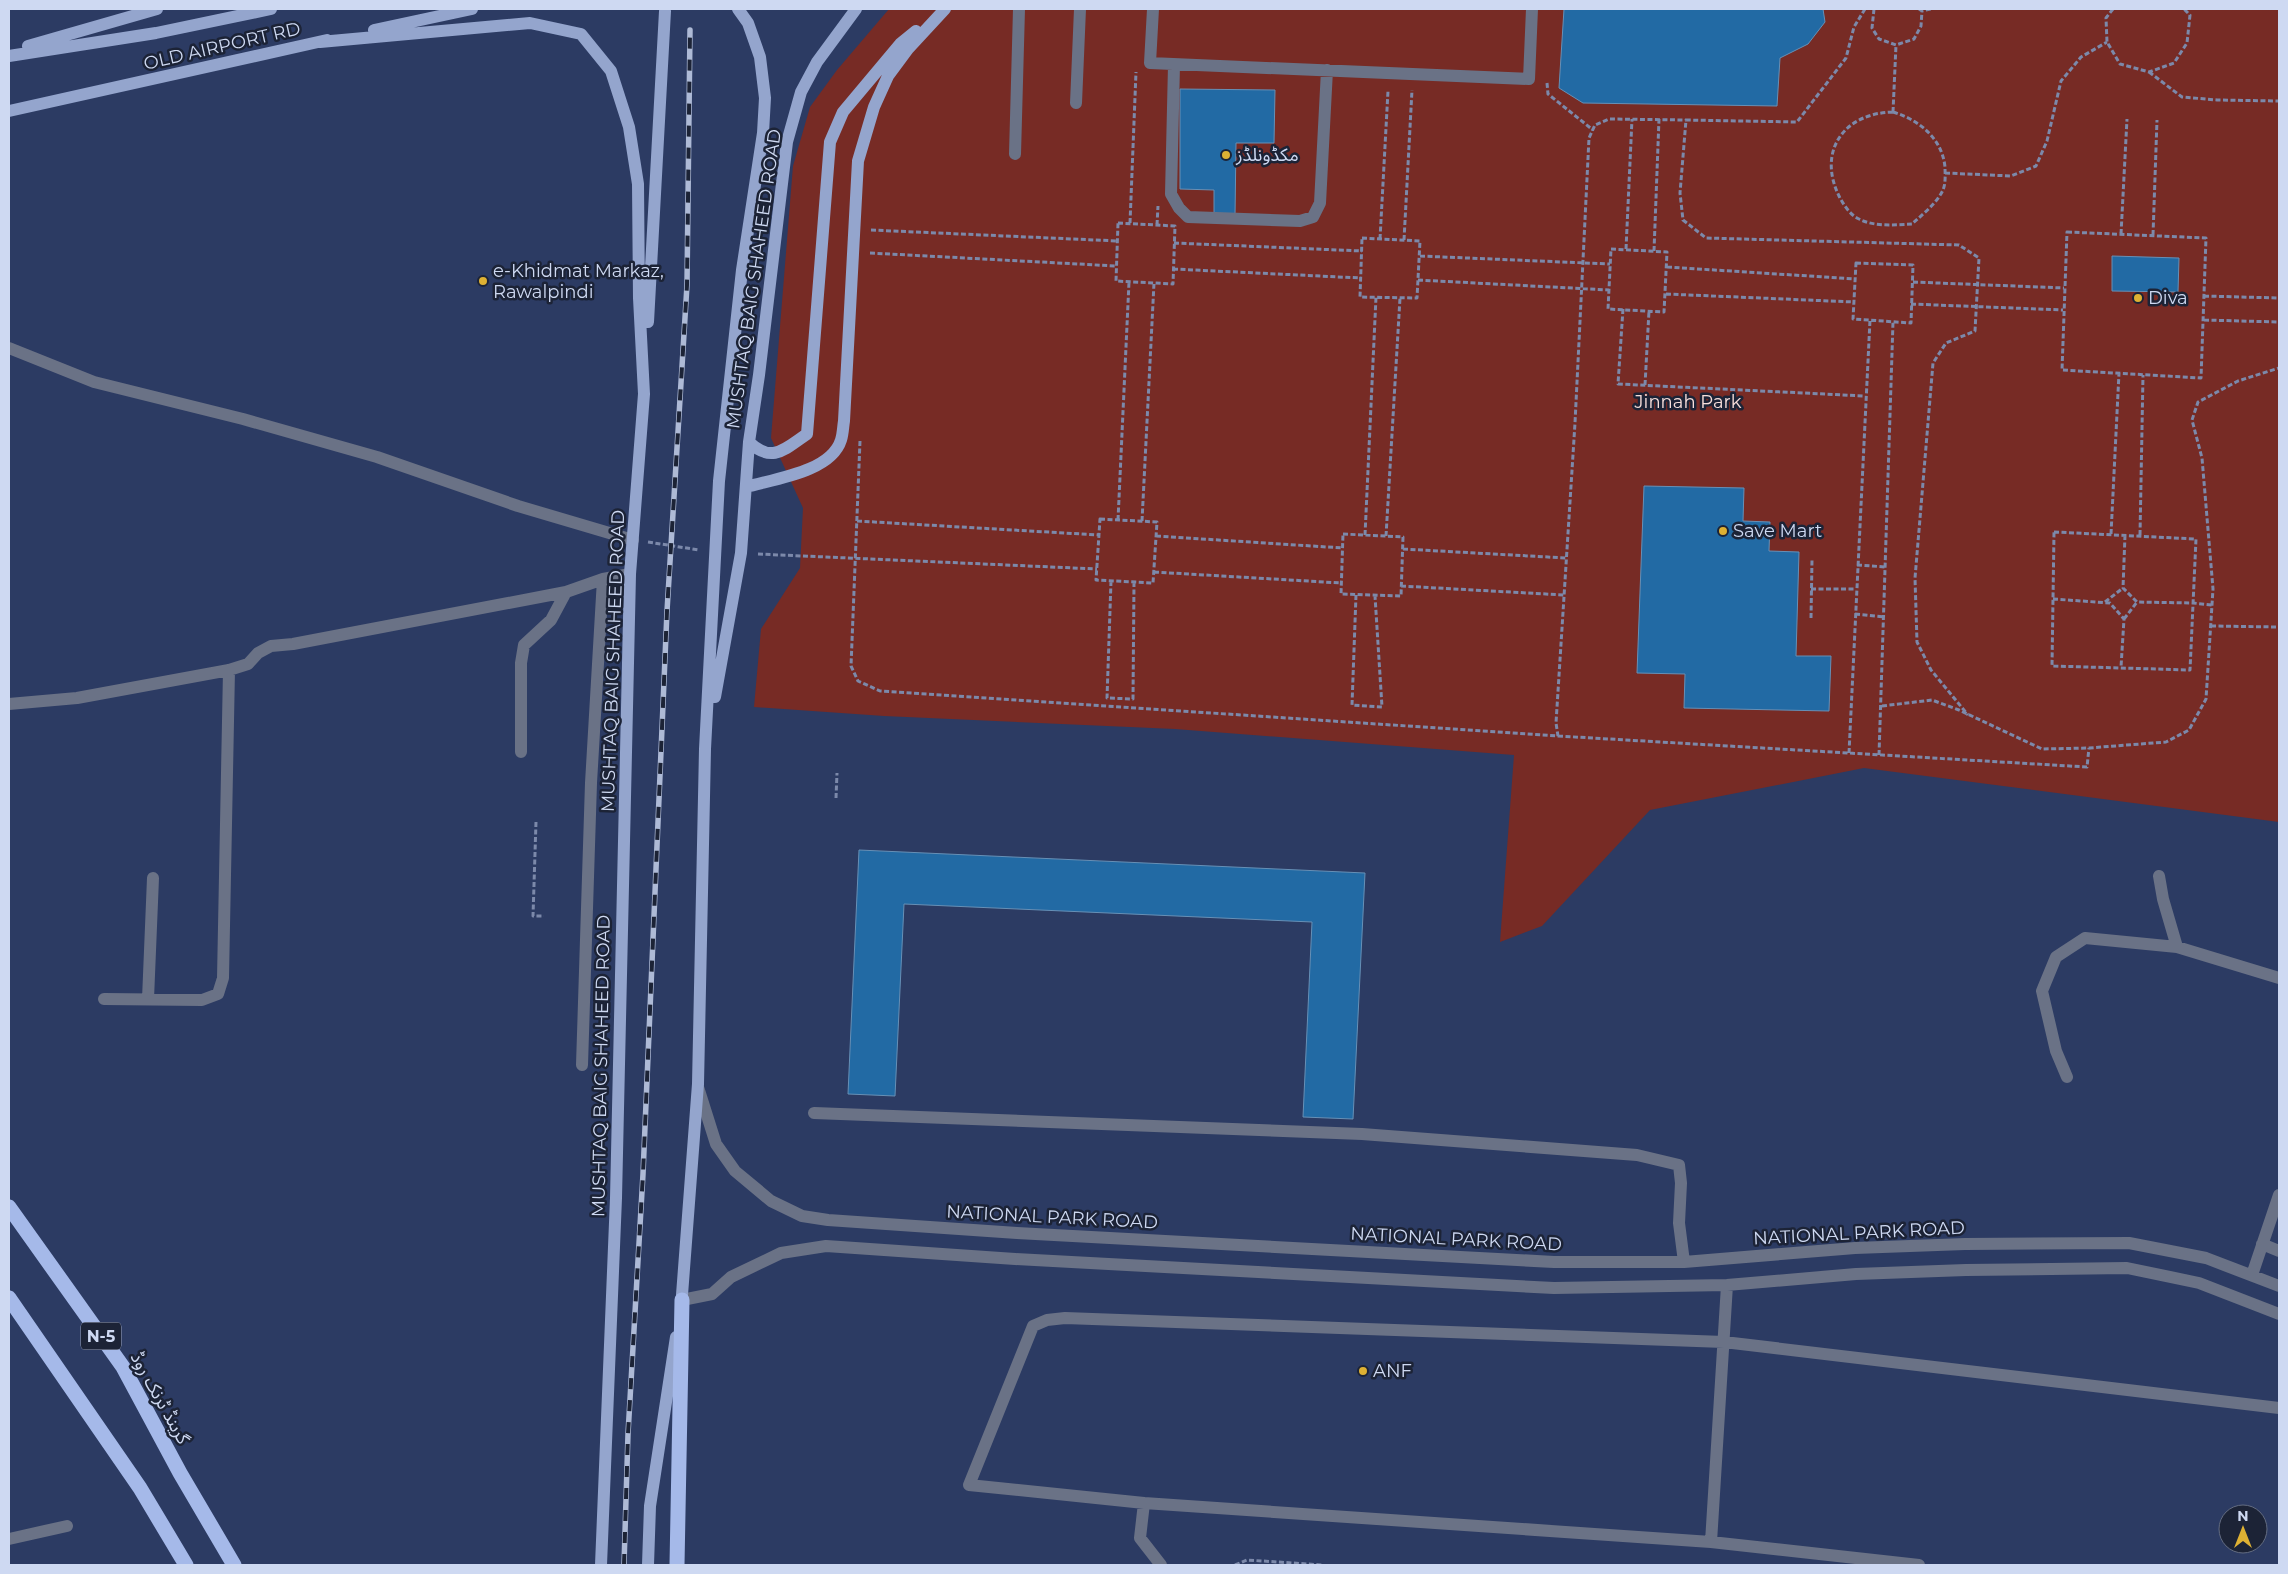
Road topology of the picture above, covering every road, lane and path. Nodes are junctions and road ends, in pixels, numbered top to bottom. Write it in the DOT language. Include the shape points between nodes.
graph roads {
  1 [pos="157,9"];
  2 [pos="271,9"];
  3 [pos="472,9"];
  4 [pos="738,9"];
  5 [pos="856,9"];
  6 [pos="941,9"];
  7 [pos="945,9"];
  8 [pos="1019,9"];
  9 [pos="1080,9"];
  10 [pos="1153,9"];
  11 [pos="1532,9"];
  12 [pos="1865,9"];
  13 [pos="1874,9"];
  14 [pos="1931,9"];
  15 [pos="2113,9"];
  16 [pos="2184,9"];
  17 [pos="1920,10"];
  18 [pos="665,11"];
  19 [pos="320,42"];
  20 [pos="2107,42"];
  21 [pos="1896,45"];
  22 [pos="9,54"];
  23 [pos="1150,63"];
  24 [pos="1174,65"];
  25 [pos="1327,70"];
  26 [pos="2149,72"];
  27 [pos="1529,80"];
  28 [pos="1388,88"];
  29 [pos="1412,90"];
  30 [pos="2279,101"];
  31 [pos="1076,103"];
  32 [pos="9,111"];
  33 [pos="1893,112"];
  34 [pos="1632,119"];
  35 [pos="1659,119"];
  36 [pos="2127,119"];
  37 [pos="1686,120"];
  38 [pos="2157,120"];
  39 [pos="1593,130"];
  40 [pos="1015,154"];
  41 [pos="1945,173"];
  42 [pos="1130,223"];
  43 [pos="2121,234"];
  44 [pos="2152,235"];
  45 [pos="868,237"];
  46 [pos="1380,239"];
  47 [pos="1404,240"];
  48 [pos="1118,241"];
  49 [pos="1174,244"];
  50 [pos="868,245"];
  51 [pos="1626,249"];
  52 [pos="1362,251"];
  53 [pos="1654,251"];
  54 [pos="867,253"];
  55 [pos="1420,256"];
  56 [pos="867,262"];
  57 [pos="1583,263"];
  58 [pos="1610,264"];
  59 [pos="1116,266"];
  60 [pos="1666,267"];
  61 [pos="1173,269"];
  62 [pos="1361,278"];
  63 [pos="1856,279"];
  64 [pos="1418,280"];
  65 [pos="1129,282"];
  66 [pos="1913,282"];
  67 [pos="1154,283"];
  68 [pos="1977,284"];
  69 [pos="2064,288"];
  70 [pos="1582,289"];
  71 [pos="1609,290"];
  72 [pos="1666,294"];
  73 [pos="2204,296"];
  74 [pos="1376,297"];
  75 [pos="1400,298"];
  76 [pos="2279,298"];
  77 [pos="1854,302"];
  78 [pos="1911,304"];
  79 [pos="1976,307"];
  80 [pos="1623,309"];
  81 [pos="2063,310"];
  82 [pos="1649,311"];
  83 [pos="1870,320"];
  84 [pos="2204,320"];
  85 [pos="1893,322"];
  86 [pos="2279,322"];
  87 [pos="9,348"];
  88 [pos="2279,368"];
  89 [pos="2119,373"];
  90 [pos="2143,375"];
  91 [pos="1645,385"];
  92 [pos="644,394"];
  93 [pos="1865,396"];
  94 [pos="860,434"];
  95 [pos="749,442"];
  96 [pos="746,487"];
  97 [pos="1118,520"];
  98 [pos="857,521"];
  99 [pos="1142,521"];
  100 [pos="2111,534"];
  101 [pos="1098,535"];
  102 [pos="1365,535"];
  103 [pos="2125,535"];
  104 [pos="2140,535"];
  105 [pos="1156,536"];
  106 [pos="1386,536"];
  107 [pos="633,540"];
  108 [pos="1343,548"];
  109 [pos="1403,549"];
  110 [pos="716,553"];
  111 [pos="741,553"];
  112 [pos="855,557"];
  113 [pos="1566,558"];
  114 [pos="1812,560"];
  115 [pos="1857,565"];
  116 [pos="1886,567"];
  117 [pos="1097,569"];
  118 [pos="1154,572"];
  119 [pos="630,574"];
  120 [pos="603,580"];
  121 [pos="1111,581"];
  122 [pos="1134,582"];
  123 [pos="1341,584"];
  124 [pos="1401,586"];
  125 [pos="2123,588"];
  126 [pos="1811,589"];
  127 [pos="1856,589"];
  128 [pos="566,592"];
  129 [pos="1356,594"];
  130 [pos="1564,595"];
  131 [pos="1374,596"];
  132 [pos="2053,599"];
  133 [pos="2137,602"];
  134 [pos="2104,603"];
  135 [pos="2193,603"];
  136 [pos="2212,605"];
  137 [pos="1855,614"];
  138 [pos="1884,617"];
  139 [pos="1811,618"];
  140 [pos="2124,619"];
  141 [pos="2211,626"];
  142 [pos="2279,627"];
  143 [pos="2121,667"];
  144 [pos="229,670"];
  145 [pos="9,704"];
  146 [pos="1882,706"];
  147 [pos="1968,715"];
  148 [pos="1558,736"];
  149 [pos="705,748"];
  150 [pos="2089,748"];
  151 [pos="521,752"];
  152 [pos="1849,753"];
  153 [pos="1879,755"];
  154 [pos="837,773"];
  155 [pos="836,798"];
  156 [pos="536,822"];
  157 [pos="2159,876"];
  158 [pos="152,878"];
  159 [pos="544,916"];
  160 [pos="2177,948"];
  161 [pos="2279,978"];
  162 [pos="104,999"];
  163 [pos="148,1000"];
  164 [pos="582,1065"];
  165 [pos="2067,1077"];
  166 [pos="698,1084"];
  167 [pos="814,1112"];
  168 [pos="2279,1195"];
  169 [pos="9,1207"];
  170 [pos="2262,1244"];
  171 [pos="2279,1251"];
  172 [pos="1684,1262"];
  173 [pos="2252,1275"];
  174 [pos="1727,1285"];
  175 [pos="2279,1286"];
  176 [pos="9,1298"];
  177 [pos="682,1300"];
  178 [pos="2279,1314"];
  179 [pos="1724,1342"];
  180 [pos="2279,1408"];
  181 [pos="1144,1504"];
  182 [pos="67,1526"];
  183 [pos="9,1538"];
  184 [pos="1711,1542"];
  185 [pos="186,1565"];
  186 [pos="234,1565"];
  187 [pos="601,1565"];
  188 [pos="648,1565"];
  189 [pos="677,1565"];
  190 [pos="1161,1565"];
  191 [pos="1235,1565"];
  192 [pos="1323,1565"];
  193 [pos="1919,1565"];
  1 -- 22 [label="main road"];
  2 -- 22 [label="main road" via="156,33"];
  3 -- 19 [label="main road, OLD AIRPORT RD"];
  4 -- 110 [label="main road" via="748,24 760,57 765,98 719,482"];
  5 -- 95 [label="main road, MUSHTAQ BAIG SHAHEED ROAD" via="817,62 801,92 787,142"];
  6 -- 95 [label="main road" via="900,44 843,112 830,142 806,434 784,450 770,454 759,452"];
  7 -- 96 [label="main road" via="888,76 874,108 858,161 841,441 832,454 807,471"];
  8 -- 40 [label="street"];
  9 -- 31 [label="street"];
  10 -- 23 [label="street"];
  11 -- 27 [label="street"];
  12 -- 37 [label="path" via="1854,27 1846,58 1797,122"];
  13 -- 21 [label="path" via="1872,28 1879,39"];
  14 -- 17 [label="path"];
  15 -- 20 [label="path" via="2106,18"];
  16 -- 26 [label="path" via="2190,15 2187,43 2174,62"];
  17 -- 21 [label="path" via="1921,26 1914,39"];
  18 -- 92 [label="main road"];
  19 -- 32 [label="main road, OLD AIRPORT RD"];
  19 -- 92 [label="main road, MUSHTAQ BAIG SHAHEED ROAD" via="530,23 581,34 611,71 629,127 638,184"];
  20 -- 26 [label="path" via="2120,64"];
  20 -- 41 [label="path" via="2081,57 2061,81 2047,141 2036,166 2011,176"];
  21 -- 33 [label="path"];
  23 -- 24 [label="street"];
  23 -- 42 [label="path" via="1137,62"];
  24 -- 25 [label="street"];
  24 -- 25 [label="street" via="1171,194 1179,208 1188,217 1300,221 1313,216 1320,203"];
  25 -- 27 [label="street"];
  26 -- 30 [label="path" via="2182,97"];
  27 -- 39 [label="path" via="1547,80 1548,94"];
  28 -- 46 [label="path"];
  29 -- 47 [label="path"];
  33 -- 41 [label="path" via="1909,117 1935,139 1944,158"];
  33 -- 41 [label="path" via="1861,118 1841,134 1831,154 1831,180 1844,206 1858,219 1884,225 1912,224 1930,208 1943,189"];
  34 -- 35 [label="path"];
  34 -- 39 [label="path" via="1609,118 1595,125"];
  34 -- 51 [label="path"];
  35 -- 37 [label="path"];
  35 -- 53 [label="path"];
  36 -- 43 [label="path"];
  37 -- 68 [label="path" via="1680,193 1683,220 1706,238 1958,244 1979,258"];
  38 -- 44 [label="path"];
  39 -- 57 [label="path"];
  42 -- 48 [label="path" via="1118,223"];
  42 -- 49 [label="path" via="1175,226"];
  43 -- 44 [label="path"];
  43 -- 69 [label="path" via="2067,232"];
  44 -- 73 [label="path" via="2206,238"];
  45 -- 48 [label="path" via="868,230"];
  46 -- 47 [label="path"];
  46 -- 52 [label="path" via="1362,238"];
  47 -- 55 [label="path" via="1420,241"];
  48 -- 59 [label="path"];
  49 -- 52 [label="path"];
  49 -- 61 [label="path"];
  50 -- 54 [label="path"];
  51 -- 53 [label="path"];
  51 -- 58 [label="path" via="1611,249"];
  52 -- 62 [label="path"];
  53 -- 60 [label="path" via="1667,252"];
  54 -- 56 [label="path"];
  54 -- 59 [label="path"];
  55 -- 57 [label="path"];
  55 -- 64 [label="path"];
  57 -- 58 [label="path"];
  57 -- 70 [label="path"];
  58 -- 71 [label="path"];
  59 -- 65 [label="path" via="1116,281"];
  60 -- 63 [label="path"];
  60 -- 72 [label="path"];
  61 -- 62 [label="path"];
  61 -- 67 [label="path" via="1172,284"];
  62 -- 74 [label="path" via="1360,297"];
  63 -- 66 [label="path" via="1856,263 1913,265"];
  63 -- 77 [label="path"];
  64 -- 70 [label="path"];
  64 -- 75 [label="path" via="1417,298"];
  65 -- 67 [label="path"];
  65 -- 97 [label="path"];
  66 -- 68 [label="path"];
  66 -- 78 [label="path"];
  67 -- 99 [label="path"];
  68 -- 69 [label="path"];
  68 -- 79 [label="path"];
  69 -- 81 [label="path"];
  70 -- 71 [label="path"];
  70 -- 113 [label="path"];
  71 -- 80 [label="path" via="1608,309"];
  72 -- 77 [label="path"];
  72 -- 82 [label="path" via="1664,312"];
  73 -- 76 [label="path"];
  73 -- 84 [label="path"];
  74 -- 75 [label="path"];
  74 -- 102 [label="path"];
  75 -- 106 [label="path"];
  77 -- 83 [label="path" via="1853,319"];
  78 -- 79 [label="path"];
  78 -- 85 [label="path" via="1911,323"];
  79 -- 81 [label="path"];
  79 -- 147 [label="path" via="1975,331 1946,343 1933,363 1915,578 1917,642 1930,670"];
  80 -- 82 [label="path"];
  80 -- 91 [label="path" via="1618,384"];
  81 -- 89 [label="path" via="2062,370"];
  82 -- 91 [label="path"];
  83 -- 85 [label="path"];
  83 -- 93 [label="path"];
  84 -- 86 [label="path"];
  84 -- 90 [label="path" via="2201,378"];
  85 -- 116 [label="path"];
  87 -- 107 [label="street" via="94,382 377,457 518,506"];
  88 -- 136 [label="path" via="2238,381 2198,402 2192,420 2202,458 2213,579"];
  89 -- 90 [label="path"];
  89 -- 100 [label="path"];
  90 -- 104 [label="path"];
  91 -- 93 [label="path"];
  92 -- 107 [label="main road, MUSHTAQ BAIG SHAHEED ROAD"];
  93 -- 115 [label="path"];
  94 -- 98 [label="path"];
  95 -- 96 [label="main road, MUSHTAQ BAIG SHAHEED ROAD"];
  96 -- 111 [label="main road, MUSHTAQ BAIG SHAHEED ROAD"];
  97 -- 99 [label="path"];
  97 -- 101 [label="path" via="1100,519"];
  98 -- 101 [label="path"];
  98 -- 112 [label="path"];
  99 -- 105 [label="path" via="1157,522"];
  100 -- 103 [label="path"];
  100 -- 132 [label="path" via="2054,532"];
  101 -- 117 [label="path"];
  102 -- 106 [label="path"];
  102 -- 108 [label="path" via="1343,534"];
  103 -- 104 [label="path"];
  103 -- 125 [label="path"];
  104 -- 135 [label="path" via="2196,538"];
  105 -- 108 [label="path"];
  105 -- 118 [label="path"];
  106 -- 109 [label="path" via="1403,537"];
  107 -- 110 [label="path"];
  107 -- 119 [label="main road, MUSHTAQ BAIG SHAHEED ROAD"];
  108 -- 123 [label="path"];
  109 -- 113 [label="path"];
  109 -- 124 [label="path"];
  110 -- 149 [label="main road"];
  111 -- 112 [label="path"];
  111 -- 149 [label="main road, MUSHTAQ BAIG SHAHEED ROAD"];
  112 -- 117 [label="path"];
  112 -- 148 [label="path" via="851,666 858,682 880,692"];
  113 -- 130 [label="path"];
  114 -- 126 [label="path"];
  115 -- 116 [label="path"];
  115 -- 127 [label="path"];
  116 -- 138 [label="path"];
  117 -- 121 [label="path" via="1096,580"];
  118 -- 122 [label="path" via="1153,584"];
  118 -- 123 [label="path"];
  119 -- 120 [label="street"];
  119 -- 187 [label="main road, MUSHTAQ BAIG SHAHEED ROAD" via="616,1198"];
  120 -- 128 [label="street"];
  120 -- 164 [label="street" via="591,783"];
  121 -- 122 [label="path"];
  121 -- 122 [label="path" via="1107,698 1133,699"];
  123 -- 129 [label="path" via="1341,594"];
  124 -- 130 [label="path"];
  124 -- 131 [label="path" via="1401,596"];
  125 -- 133 [label="path"];
  125 -- 134 [label="path"];
  126 -- 127 [label="path"];
  126 -- 139 [label="path"];
  127 -- 137 [label="path"];
  128 -- 144 [label="street" via="271,646 248,664"];
  128 -- 151 [label="street" via="551,620 524,645"];
  129 -- 131 [label="path"];
  129 -- 131 [label="path" via="1352,705 1382,707"];
  130 -- 148 [label="path" via="1556,723"];
  132 -- 134 [label="path"];
  132 -- 143 [label="path" via="2052,666"];
  133 -- 135 [label="path"];
  133 -- 140 [label="path"];
  134 -- 140 [label="path" via="2110,603"];
  135 -- 136 [label="path"];
  135 -- 143 [label="path" via="2190,670"];
  136 -- 141 [label="path"];
  137 -- 138 [label="path"];
  137 -- 152 [label="path"];
  138 -- 146 [label="path"];
  140 -- 143 [label="path"];
  141 -- 142 [label="path"];
  141 -- 150 [label="path" via="2206,699 2189,730 2166,742"];
  144 -- 145 [label="street" via="77,698"];
  144 -- 163 [label="street" via="223,978 218,994 202,1000"];
  146 -- 147 [label="path" via="1932,700"];
  146 -- 153 [label="path"];
  147 -- 150 [label="path" via="2042,749"];
  148 -- 152 [label="path"];
  149 -- 166 [label="main road"];
  150 -- 153 [label="path" via="2088,767"];
  152 -- 153 [label="path"];
  154 -- 155 [label="path"];
  156 -- 159 [label="path" via="533,916"];
  157 -- 160 [label="street"];
  158 -- 163 [label="street"];
  160 -- 161 [label="street"];
  160 -- 165 [label="street" via="2085,938 2056,957 2042,991 2056,1051"];
  162 -- 163 [label="street"];
  166 -- 172 [label="street, NATIONAL PARK ROAD" via="716,1144 735,1171 771,1201 802,1216 1016,1233 1544,1262"];
  166 -- 177 [label="main road"];
  167 -- 172 [label="street" via="1362,1134 1637,1154 1679,1165 1679,1223"];
  168 -- 170 [label="street"];
  169 -- 186 [label="highway, گرینڈ ٹرنک روڈ / N-5" via="123,1368"];
  170 -- 171 [label="street"];
  170 -- 173 [label="street"];
  172 -- 173 [label="street, NATIONAL PARK ROAD" via="1855,1248 2129,1243 2206,1258"];
  173 -- 175 [label="street, NATIONAL PARK ROAD"];
  174 -- 177 [label="street" via="1554,1288 826,1246 781,1253 731,1277 712,1294"];
  174 -- 178 [label="street" via="1856,1274 2127,1268 2199,1283"];
  174 -- 179 [label="street"];
  176 -- 185 [label="highway" via="140,1488"];
  177 -- 188 [label="main road" via="650,1506"];
  177 -- 189 [label="highway"];
  179 -- 180 [label="street"];
  179 -- 181 [label="street" via="1065,1318 1033,1326 969,1485"];
  179 -- 184 [label="street"];
  181 -- 184 [label="street"];
  181 -- 190 [label="street" via="1140,1538"];
  182 -- 183 [label="street"];
  184 -- 193 [label="street"];
  191 -- 192 [label="path" via="1248,1560"];
}
